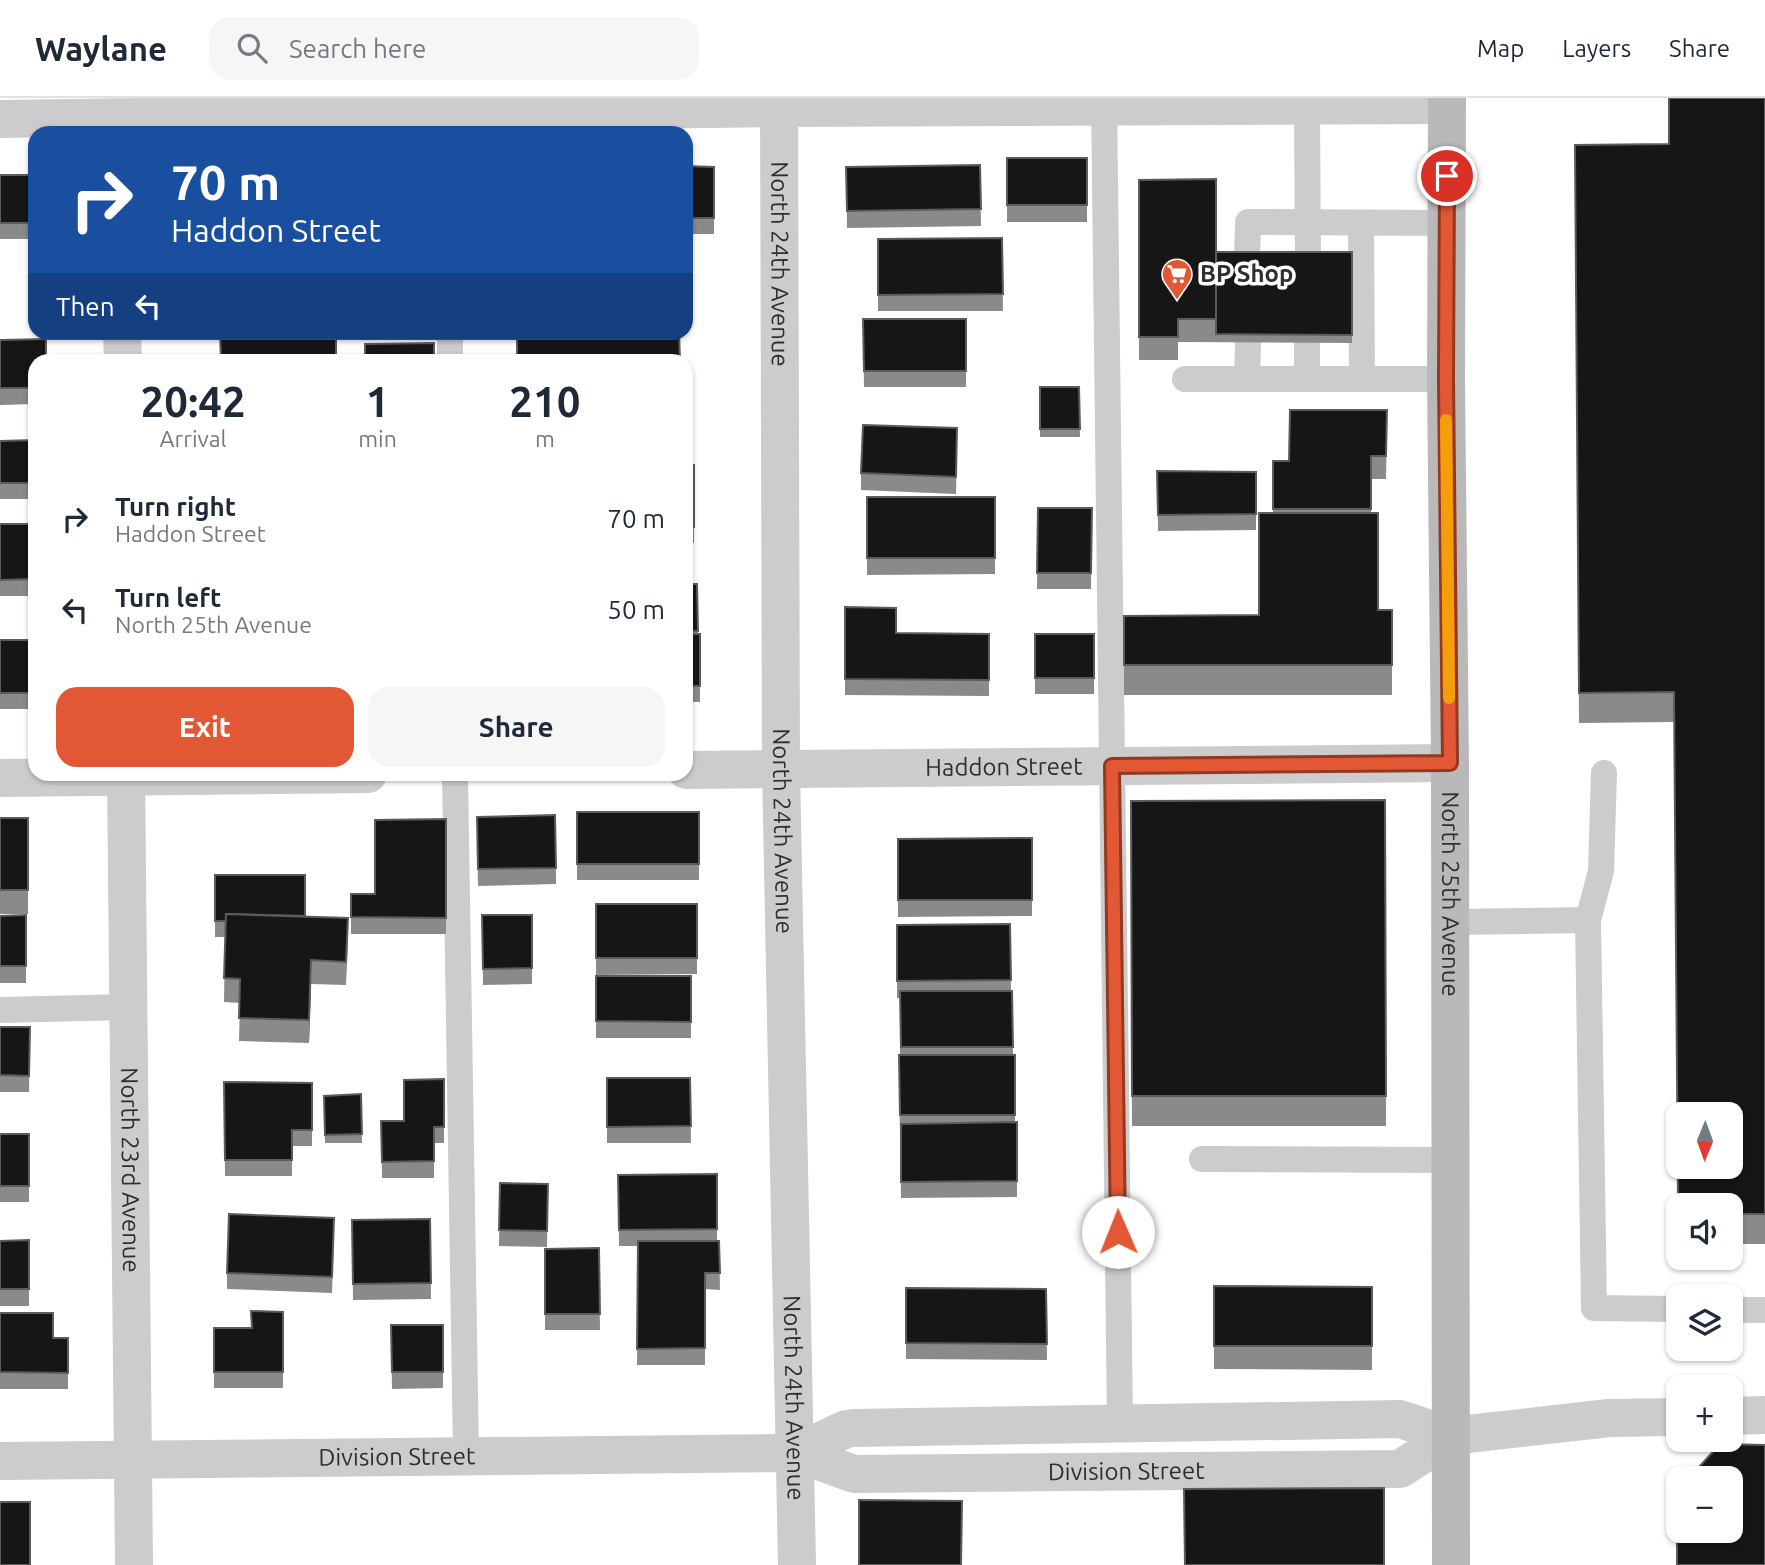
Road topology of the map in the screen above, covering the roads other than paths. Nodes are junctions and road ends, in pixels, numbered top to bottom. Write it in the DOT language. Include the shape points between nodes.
graph roads {
  1 [pos="1104,102"];
  2 [pos="1447,102"];
  3 [pos="779,103"];
  4 [pos="1307,106"];
  5 [pos="448,114"];
  6 [pos="120,116"];
  7 [pos="0,119"];
  8 [pos="1307,223"];
  9 [pos="1361,223"];
  10 [pos="1447,223"];
  11 [pos="1248,260"];
  12 [pos="1308,260"];
  13 [pos="1248,343"];
  14 [pos="1307,343"];
  15 [pos="1185,379"];
  16 [pos="1247,379"];
  17 [pos="1307,379"];
  18 [pos="1362,379"];
  19 [pos="1446,379"];
  20 [pos="1450,763"];
  21 [pos="1112,766"];
  22 [pos="781,770"];
  23 [pos="693,771"];
  24 [pos="1604,773"];
  25 [pos="28,777"];
  26 [pos="0,778"];
  27 [pos="127,781"];
  28 [pos="455,781"];
  29 [pos="1588,920"];
  30 [pos="1450,922"];
  31 [pos="128,1007"];
  32 [pos="0,1010"];
  33 [pos="1202,1160"];
  34 [pos="1450,1160"];
  35 [pos="1666,1310"];
  36 [pos="1743,1310"];
  37 [pos="1765,1310"];
  38 [pos="1765,1415"];
  39 [pos="1743,1416"];
  40 [pos="1666,1417"];
  41 [pos="1120,1424"];
  42 [pos="1451,1436"];
  43 [pos="796,1453"];
  44 [pos="466,1455"];
  45 [pos="133,1459"];
  46 [pos="0,1461"];
  47 [pos="134,1565"];
  48 [pos="797,1565"];
  49 [pos="1451,1565"];
  1 -- 3 [label="street"];
  1 -- 4 [label="street"];
  1 -- 21 [label="lane"];
  2 -- 4 [label="street"];
  2 -- 10 [label="main road, North 25th Avenue"];
  3 -- 5 [label="street"];
  3 -- 22 [label="street, North 24th Avenue"];
  4 -- 8 [label="lane"];
  5 -- 6 [label="street"];
  6 -- 7 [label="street"];
  8 -- 9 [label="lane"];
  8 -- 11 [label="lane" via="1248,222"];
  8 -- 12 [label="lane"];
  9 -- 10 [label="lane"];
  9 -- 18 [label="lane"];
  10 -- 19 [label="main road, North 25th Avenue"];
  13 -- 16 [label="lane"];
  14 -- 17 [label="lane"];
  15 -- 16 [label="lane"];
  16 -- 17 [label="lane"];
  17 -- 18 [label="lane"];
  18 -- 19 [label="lane"];
  19 -- 20 [label="main road, North 25th Avenue"];
  20 -- 21 [label="street, Haddon Street"];
  20 -- 30 [label="main road, North 25th Avenue"];
  21 -- 22 [label="street, Haddon Street"];
  21 -- 41 [label="lane"];
  22 -- 23 [label="street, Haddon Street"];
  22 -- 43 [label="street, North 24th Avenue"];
  24 -- 29 [label="lane" via="1601,872"];
  25 -- 26 [label="street"];
  27 -- 31 [label="street, North 23rd Avenue"];
  28 -- 44 [label="lane"];
  29 -- 30 [label="lane"];
  29 -- 35 [label="lane" via="1594,1308"];
  30 -- 34 [label="main road, North 25th Avenue"];
  31 -- 32 [label="lane"];
  31 -- 45 [label="street, North 23rd Avenue"];
  33 -- 34 [label="lane"];
  34 -- 42 [label="main road, North 25th Avenue"];
  36 -- 37 [label="lane"];
  38 -- 39 [label="street"];
  40 -- 42 [label="street, Division Street" via="1608,1418"];
  41 -- 42 [label="street, Division Street" via="1401,1419"];
  41 -- 43 [label="street, Division Street" via="846,1429"];
  42 -- 43 [label="street, Division Street" via="1400,1469 854,1474"];
  42 -- 49 [label="main road, North 25th Avenue"];
  43 -- 44 [label="street, Division Street"];
  43 -- 48 [label="street, North 24th Avenue"];
  44 -- 45 [label="street, Division Street"];
  45 -- 46 [label="street, Division Street"];
  45 -- 47 [label="street, North 23rd Avenue"];
}
